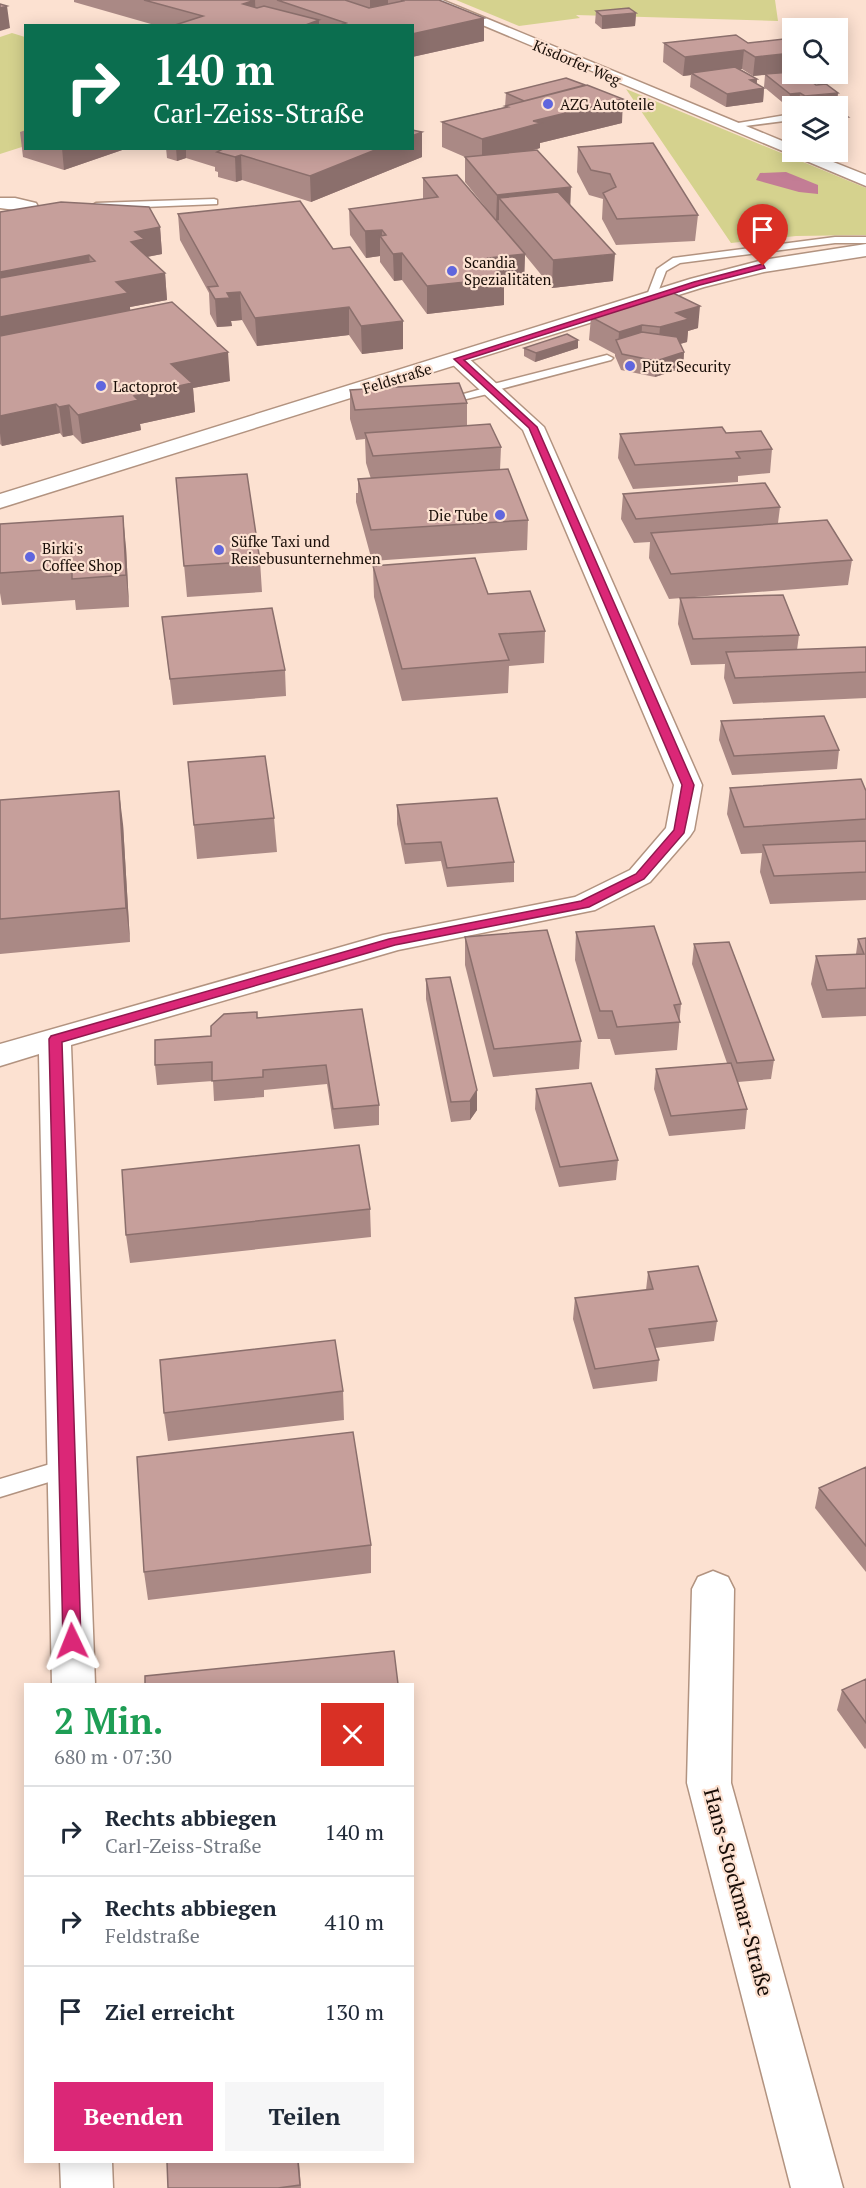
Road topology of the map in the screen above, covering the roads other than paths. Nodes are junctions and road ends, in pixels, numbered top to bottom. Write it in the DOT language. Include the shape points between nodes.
graph roads {
  1 [pos="429,0"];
  2 [pos="782,118"];
  3 [pos="730,125"];
  4 [pos="782,146"];
  5 [pos="820,162"];
  6 [pos="866,181"];
  7 [pos="214,202"];
  8 [pos="0,203"];
  9 [pos="88,206"];
  10 [pos="0,221"];
  11 [pos="866,240"];
  12 [pos="866,250"];
  13 [pos="651,298"];
  14 [pos="607,358"];
  15 [pos="458,359"];
  16 [pos="491,389"];
  17 [pos="430,404"];
  18 [pos="0,501"];
  19 [pos="55,1039"];
  20 [pos="0,1055"];
  21 [pos="67,1468"];
  22 [pos="0,1488"];
  23 [pos="713,1589"];
  24 [pos="73,1683"];
  25 [pos="86,2163"];
  26 [pos="87,2188"];
  27 [pos="817,2188"];
  1 -- 3 [label="street, Kisdorfer Weg"];
  2 -- 3 [label="lane"];
  3 -- 4 [label="street, Kisdorfer Weg"];
  5 -- 6 [label="street, Kisdorfer Weg"];
  7 -- 9 [label="lane"];
  8 -- 10 [label="street" via="37,209 24,218"];
  11 -- 13 [label="lane" via="835,240 677,260 662,269"];
  12 -- 13 [label="street, Feldstraße" via="763,266"];
  13 -- 15 [label="street, Feldstraße"];
  14 -- 16 [label="lane"];
  15 -- 16 [label="street"];
  15 -- 18 [label="street, Feldstraße"];
  16 -- 17 [label="lane"];
  16 -- 19 [label="street" via="533,427 688,785 680,830 640,876 584,904 394,942"];
  19 -- 20 [label="street"];
  19 -- 21 [label="street"];
  21 -- 22 [label="lane"];
  21 -- 24 [label="street"];
  23 -- 27 [label="street, Hans-Stockmar-Straße" via="709,1783"];
  25 -- 26 [label="street"];
}
